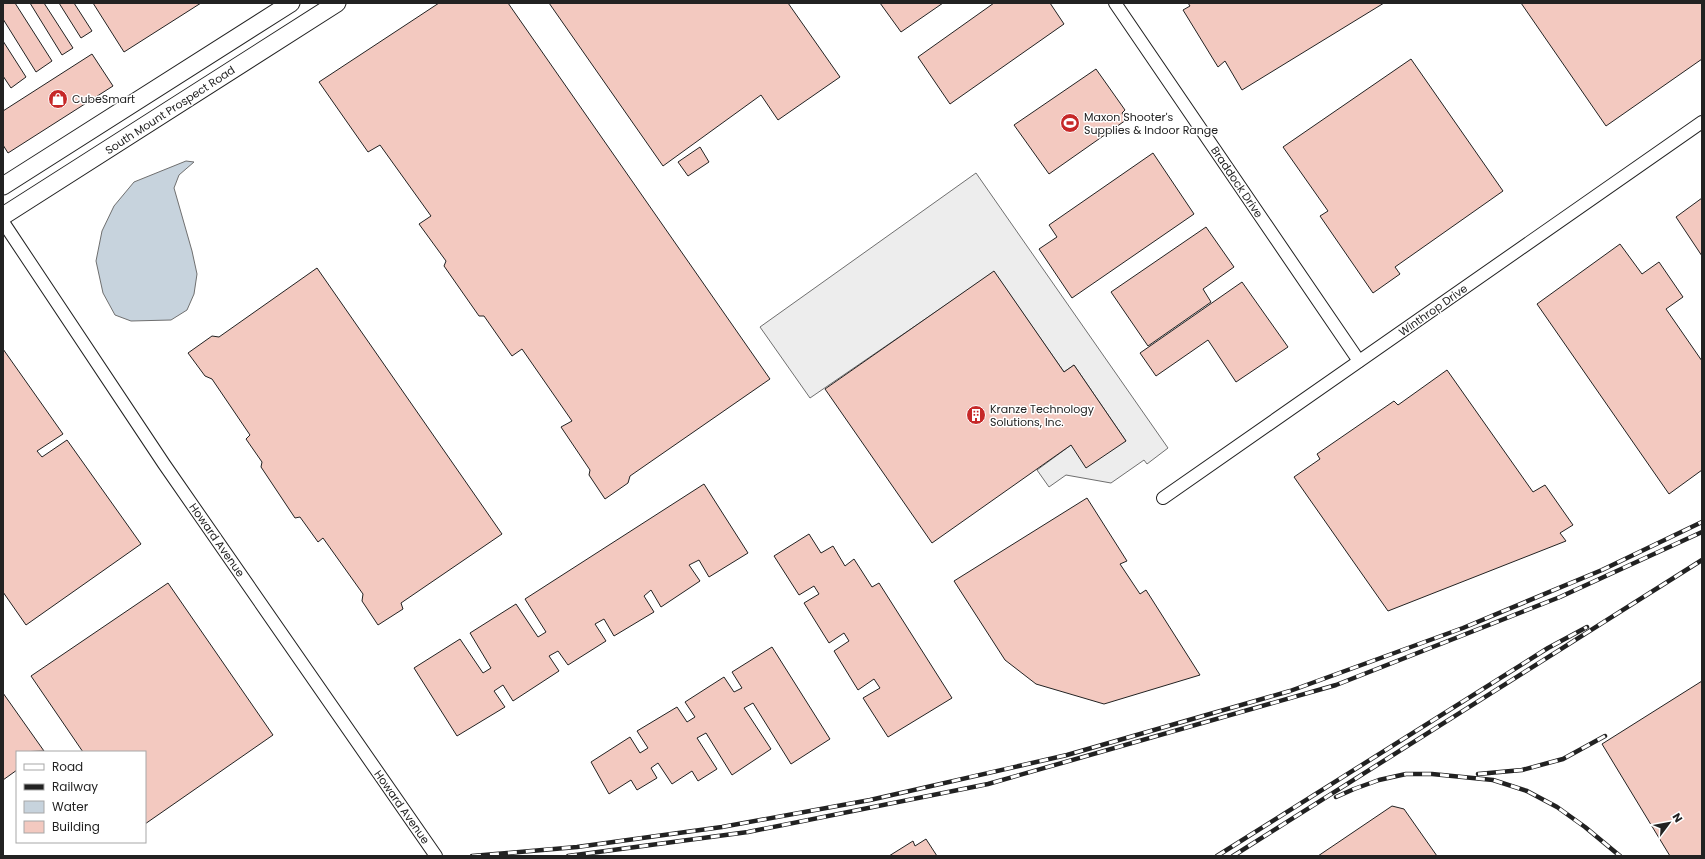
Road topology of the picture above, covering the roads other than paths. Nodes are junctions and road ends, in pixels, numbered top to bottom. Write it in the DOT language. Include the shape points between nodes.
graph roads {
  1 [pos="291,3"];
  2 [pos="337,3"];
  3 [pos="1115,3"];
  4 [pos="1702,122"];
  5 [pos="3,186"];
  6 [pos="3,216"];
  7 [pos="3,222"];
  8 [pos="1359,361"];
  9 [pos="1163,498"];
  10 [pos="436,856"];
  1 -- 5 [label="main road"];
  2 -- 6 [label="main road, South Mount Prospect Road"];
  3 -- 8 [label="street, Braddock Drive"];
  4 -- 8 [label="street, Winthrop Drive"];
  7 -- 10 [label="street, Howard Avenue" via="164,464"];
  8 -- 9 [label="street, Winthrop Drive"];
}
